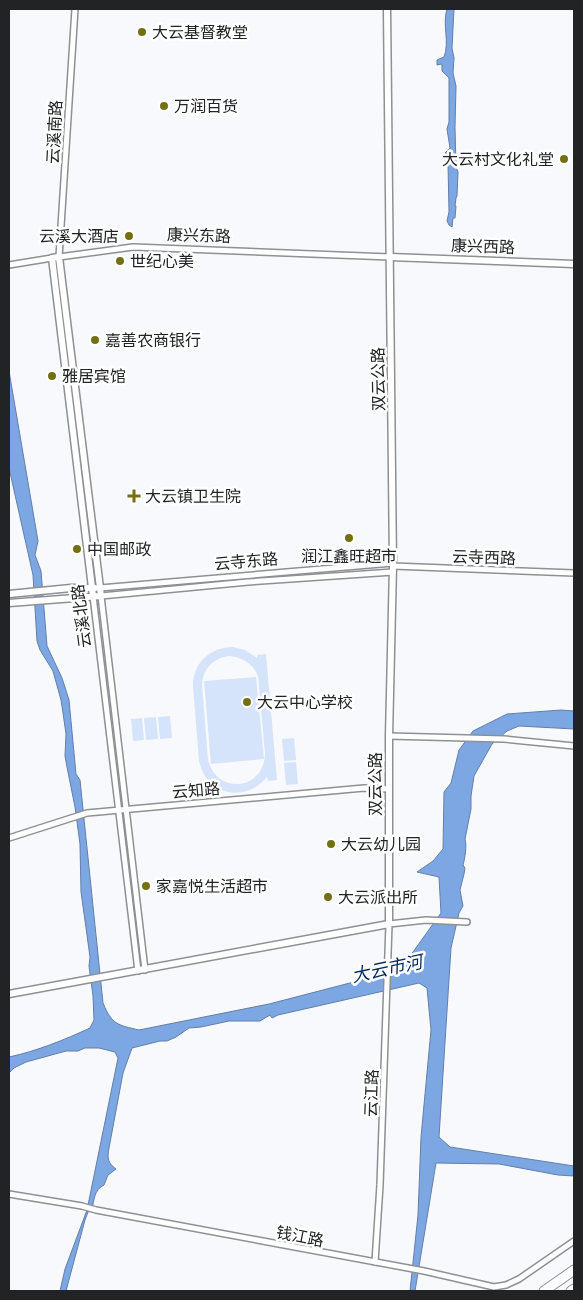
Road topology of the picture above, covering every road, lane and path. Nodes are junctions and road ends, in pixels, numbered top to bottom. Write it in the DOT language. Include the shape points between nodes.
graph roads {
  1 [pos="75,9"];
  2 [pos="387,9"];
  3 [pos="56,257"];
  4 [pos="390,257"];
  5 [pos="574,264"];
  6 [pos="9,265"];
  7 [pos="393,567"];
  8 [pos="574,573"];
  9 [pos="92,588"];
  10 [pos="100,588"];
  11 [pos="9,594"];
  12 [pos="93,596"];
  13 [pos="101,596"];
  14 [pos="9,603"];
  15 [pos="389,736"];
  16 [pos="574,746"];
  17 [pos="389,789"];
  18 [pos="126,809"];
  19 [pos="119,810"];
  20 [pos="9,838"];
  21 [pos="467,922"];
  22 [pos="389,924"];
  23 [pos="141,970"];
  24 [pos="9,994"];
  25 [pos="9,1194"];
  26 [pos="574,1241"];
  27 [pos="374,1262"];
  28 [pos="574,1270"];
  29 [pos="574,1289"];
  30 [pos="544,1291"];
  31 [pos="571,1291"];
  1 -- 3 [label="street, 云溪南路"];
  2 -- 4 [label="street, 双云公路"];
  3 -- 4 [label="street, 康兴东路" via="133,247"];
  3 -- 6 [label="street, 康兴东路"];
  3 -- 9 [label="street, 云溪北路"];
  3 -- 10 [label="street, 云溪北路"];
  4 -- 5 [label="street, 康兴西路"];
  4 -- 7 [label="street, 双云公路"];
  7 -- 8 [label="street, 云寺西路"];
  7 -- 10 [label="street, 云寺东路"];
  7 -- 13 [label="street, 云寺东路"];
  7 -- 15 [label="street, 双云公路"];
  9 -- 10 [label="street"];
  9 -- 11 [label="street"];
  9 -- 12 [label="street, 云溪北路"];
  10 -- 13 [label="street, 云溪北路"];
  12 -- 13 [label="street"];
  12 -- 14 [label="street"];
  12 -- 19 [label="street, 云溪北路"];
  13 -- 18 [label="street, 云溪北路"];
  15 -- 16 [label="street" via="504,739"];
  15 -- 17 [label="street, 双云公路"];
  17 -- 18 [label="street, 云知路" via="364,788"];
  17 -- 22 [label="street, 双云公路"];
  18 -- 19 [label="street, 云知路"];
  18 -- 23 [label="street, 云溪北路"];
  19 -- 20 [label="street, 云知路" via="87,813"];
  19 -- 23 [label="street, 云溪北路"];
  21 -- 22 [label="street" via="426,920"];
  22 -- 23 [label="street"];
  22 -- 27 [label="street, 云江路" via="380,1185"];
  23 -- 24 [label="street"];
  25 -- 27 [label="street, 钱江路"];
  26 -- 27 [label="street, 钱江路" via="506,1285 494,1286"];
  28 -- 30 [label="highway"];
  29 -- 31 [label="highway"];
}
